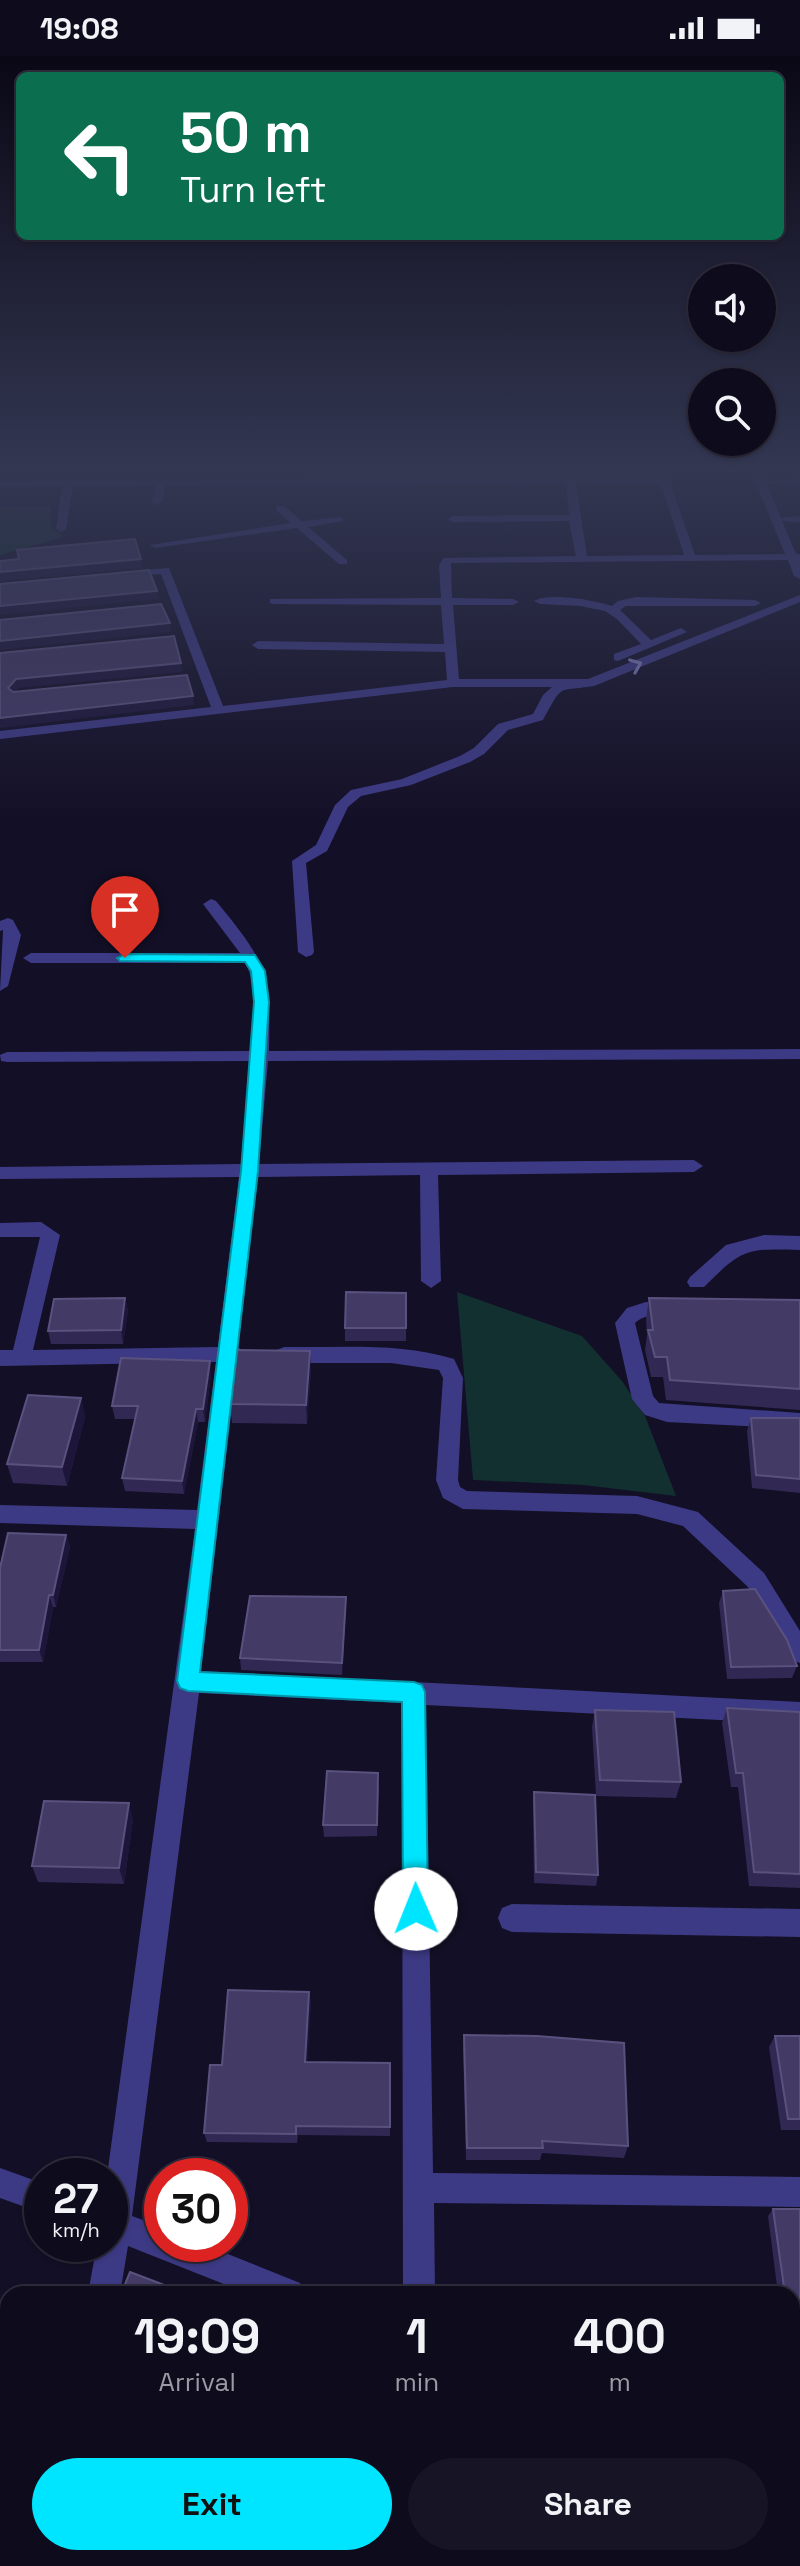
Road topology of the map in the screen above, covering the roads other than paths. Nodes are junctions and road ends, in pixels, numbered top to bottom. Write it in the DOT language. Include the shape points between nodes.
graph roads {
  1 [pos="173,590"];
  2 [pos="445,590"];
  3 [pos="787,590"];
  4 [pos="800,598"];
  5 [pos="446,600"];
  6 [pos="274,601"];
  7 [pos="540,601"];
  8 [pos="513,602"];
  9 [pos="755,603"];
  10 [pos="178,604"];
  11 [pos="163,606"];
  12 [pos="613,610"];
  13 [pos="191,637"];
  14 [pos="175,638"];
  15 [pos="649,644"];
  16 [pos="258,645"];
  17 [pos="450,648"];
  18 [pos="205,676"];
  19 [pos="190,677"];
  20 [pos="453,683"];
  21 [pos="561,684"];
  22 [pos="218,710"];
  23 [pos="0,735"];
  24 [pos="211,904"];
  25 [pos="0,926"];
  26 [pos="306,952"];
  27 [pos="31,958"];
  28 [pos="250,958"];
  29 [pos="0,986"];
  30 [pos="800,1054"];
  31 [pos="260,1056"];
  32 [pos="7,1057"];
  33 [pos="694,1166"];
  34 [pos="429,1169"];
  35 [pos="249,1171"];
  36 [pos="0,1173"];
  37 [pos="0,1230"];
  38 [pos="800,1243"];
  39 [pos="431,1281"];
  40 [pos="697,1282"];
  41 [pos="694,1309"];
  42 [pos="226,1354"];
  43 [pos="11,1358"];
  44 [pos="800,1421"];
  45 [pos="0,1514"];
  46 [pos="207,1520"];
  47 [pos="800,1652"];
  48 [pos="188,1681"];
  49 [pos="414,1692"];
  50 [pos="800,1713"];
  51 [pos="512,1918"];
  52 [pos="800,1923"];
  53 [pos="122,2158"];
  54 [pos="0,2183"];
  55 [pos="418,2188"];
  56 [pos="24,2192"];
  57 [pos="800,2192"];
  58 [pos="108,2262"];
  59 [pos="208,2262"];
  60 [pos="105,2286"];
  61 [pos="269,2286"];
  62 [pos="419,2286"];
  1 -- 10 [label="street"];
  2 -- 5 [label="street"];
  3 -- 9 [label="street"];
  21 -- 4 [label="street, one-way" via="590,683"];
  5 -- 6 [label="street"];
  5 -- 8 [label="street"];
  5 -- 17 [label="street"];
  7 -- 12 [label="street"];
  9 -- 12 [label="street" via="636,600"];
  9 -- 15 [label="street"];
  10 -- 11 [label="street"];
  10 -- 13 [label="street"];
  12 -- 15 [label="street"];
  13 -- 14 [label="street"];
  13 -- 18 [label="street"];
  15 -- 21 [label="street"];
  16 -- 17 [label="street"];
  17 -- 20 [label="street"];
  18 -- 19 [label="street"];
  18 -- 22 [label="street"];
  20 -- 21 [label="street"];
  20 -- 22 [label="street"];
  21 -- 26 [label="street" via="538,717 503,727 465,759 406,782 356,793 342,805 322,848 299,861"];
  22 -- 23 [label="street"];
  24 -- 28 [label="street"];
  25 -- 29 [label="street" via="8,923 13,935"];
  27 -- 28 [label="street"];
  28 -- 31 [label="street" via="258,971 262,1002"];
  30 -- 31 [label="street"];
  31 -- 32 [label="street"];
  31 -- 35 [label="street"];
  33 -- 34 [label="street"];
  34 -- 35 [label="street"];
  34 -- 39 [label="street"];
  35 -- 36 [label="street"];
  35 -- 42 [label="street"];
  37 -- 43 [label="street" via="41,1229 50,1235"];
  38 -- 40 [label="street" via="750,1241 734,1246"];
  41 -- 44 [label="street" via="638,1309 625,1323 643,1399 652,1409"];
  42 -- 43 [label="street"];
  42 -- 46 [label="street"];
  42 -- 47 [label="street" via="408,1358 447,1365 453,1378 447,1480 451,1492 463,1500 637,1505 690,1519 756,1580"];
  45 -- 46 [label="street"];
  46 -- 48 [label="street"];
  48 -- 49 [label="street"];
  48 -- 53 [label="street"];
  49 -- 50 [label="street"];
  49 -- 55 [label="street"];
  51 -- 52 [label="street"];
  54 -- 56 [label="street"];
  55 -- 57 [label="street"];
  55 -- 62 [label="street"];
  58 -- 60 [label="street"];
  59 -- 61 [label="street"];
}
